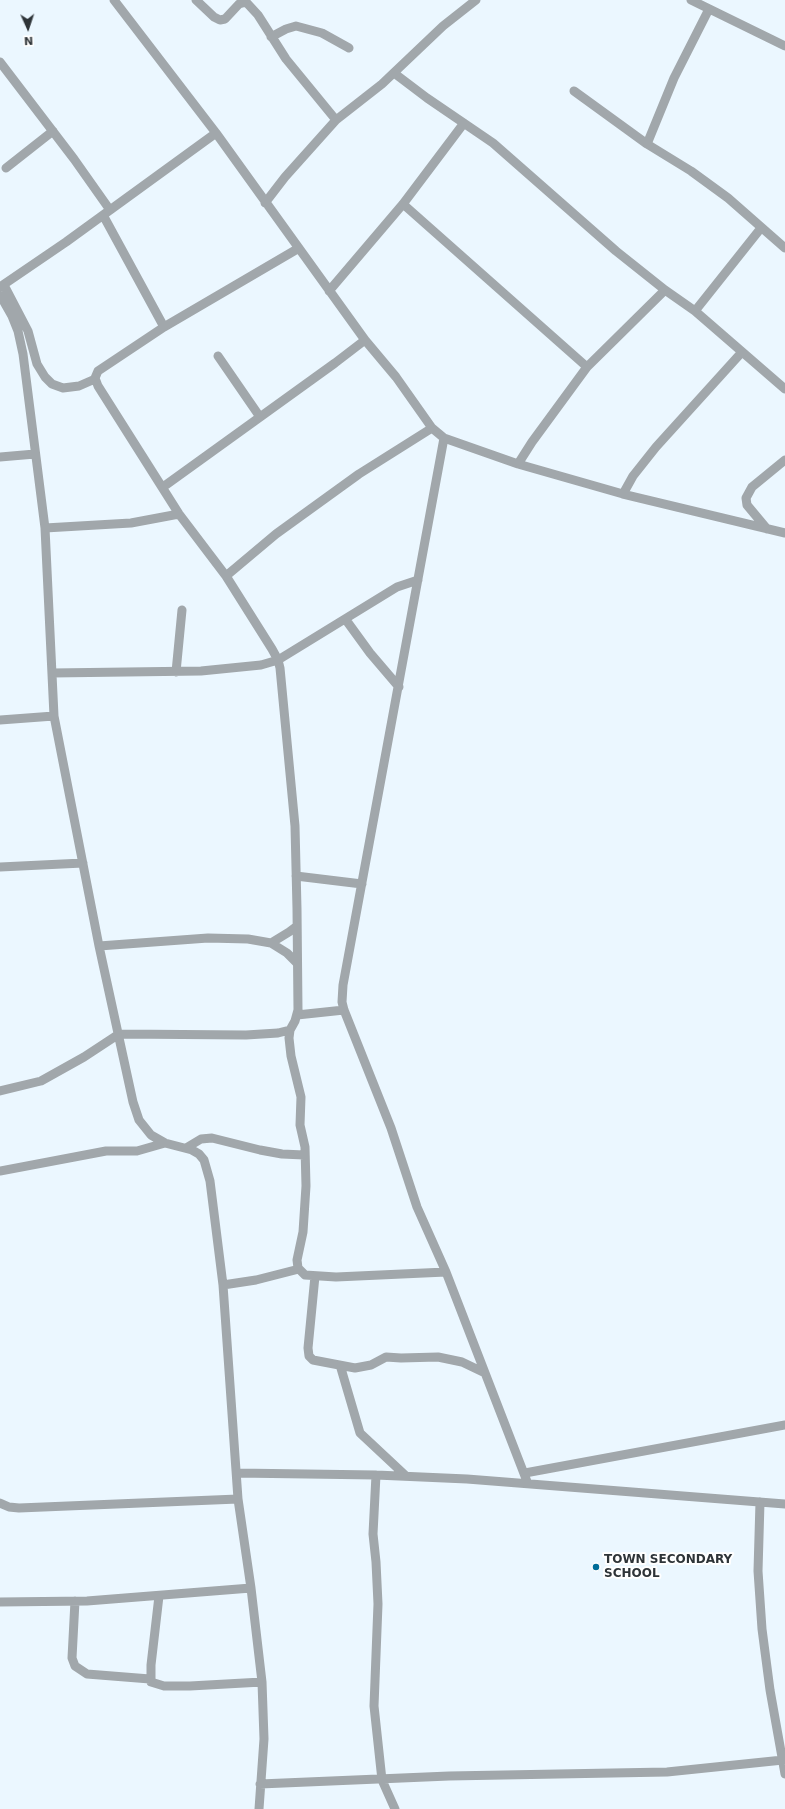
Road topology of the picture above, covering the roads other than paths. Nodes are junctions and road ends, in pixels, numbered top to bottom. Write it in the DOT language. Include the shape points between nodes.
graph roads {
  1 [pos="114,0"];
  2 [pos="196,0"];
  3 [pos="691,0"];
  4 [pos="472,1"];
  5 [pos="709,9"];
  6 [pos="271,37"];
  7 [pos="785,46"];
  8 [pos="349,48"];
  9 [pos="0,62"];
  10 [pos="394,73"];
  11 [pos="574,91"];
  12 [pos="336,120"];
  13 [pos="464,123"];
  14 [pos="53,130"];
  15 [pos="216,133"];
  16 [pos="647,144"];
  17 [pos="6,168"];
  18 [pos="265,203"];
  19 [pos="403,204"];
  20 [pos="107,213"];
  21 [pos="762,228"];
  22 [pos="299,248"];
  23 [pos="785,248"];
  24 [pos="2,286"];
  25 [pos="665,290"];
  26 [pos="329,291"];
  27 [pos="0,295"];
  28 [pos="695,311"];
  29 [pos="164,327"];
  30 [pos="365,340"];
  31 [pos="742,352"];
  32 [pos="218,356"];
  33 [pos="587,367"];
  34 [pos="95,379"];
  35 [pos="785,389"];
  36 [pos="260,417"];
  37 [pos="432,428"];
  38 [pos="444,438"];
  39 [pos="35,454"];
  40 [pos="0,457"];
  41 [pos="785,460"];
  42 [pos="518,464"];
  43 [pos="163,487"];
  44 [pos="623,494"];
  45 [pos="179,514"];
  46 [pos="45,528"];
  47 [pos="767,529"];
  48 [pos="785,533"];
  49 [pos="226,576"];
  50 [pos="418,580"];
  51 [pos="182,610"];
  52 [pos="346,620"];
  53 [pos="278,660"];
  54 [pos="176,672"];
  55 [pos="52,673"];
  56 [pos="398,687"];
  57 [pos="54,716"];
  58 [pos="0,720"];
  59 [pos="83,863"];
  60 [pos="0,867"];
  61 [pos="296,876"];
  62 [pos="362,884"];
  63 [pos="297,926"];
  64 [pos="270,943"];
  65 [pos="99,946"];
  66 [pos="297,963"];
  67 [pos="344,1010"];
  68 [pos="297,1015"];
  69 [pos="290,1030"];
  70 [pos="119,1034"];
  71 [pos="0,1091"];
  72 [pos="165,1142"];
  73 [pos="186,1148"];
  74 [pos="304,1155"];
  75 [pos="0,1171"];
  76 [pos="299,1270"];
  77 [pos="446,1272"];
  78 [pos="315,1276"];
  79 [pos="224,1284"];
  80 [pos="340,1365"];
  81 [pos="485,1373"];
  82 [pos="785,1425"];
  83 [pos="237,1473"];
  84 [pos="525,1473"];
  85 [pos="376,1474"];
  86 [pos="406,1476"];
  87 [pos="528,1484"];
  88 [pos="238,1499"];
  89 [pos="760,1502"];
  90 [pos="0,1503"];
  91 [pos="785,1504"];
  92 [pos="251,1588"];
  93 [pos="159,1596"];
  94 [pos="75,1601"];
  95 [pos="0,1602"];
  96 [pos="150,1679"];
  97 [pos="262,1682"];
  98 [pos="783,1760"];
  99 [pos="785,1774"];
  100 [pos="382,1780"];
  101 [pos="260,1784"];
  102 [pos="260,1809"];
  103 [pos="396,1809"];
  1 -- 15 [label="street"];
  2 -- 6 [label="street" via="220,20 239,4 246,2 258,15"];
  3 -- 5 [label="street"];
  4 -- 10 [label="street"];
  5 -- 7 [label="street"];
  5 -- 16 [label="street" via="674,78"];
  6 -- 8 [label="street" via="286,28 296,26 322,33"];
  6 -- 12 [label="street" via="308,88"];
  9 -- 14 [label="street"];
  10 -- 12 [label="street"];
  10 -- 13 [label="street"];
  11 -- 16 [label="street"];
  12 -- 18 [label="street"];
  13 -- 19 [label="street"];
  13 -- 25 [label="street" via="493,143 616,251"];
  14 -- 17 [label="street"];
  14 -- 20 [label="street"];
  15 -- 18 [label="street"];
  15 -- 20 [label="street"];
  16 -- 21 [label="street" via="728,198"];
  18 -- 22 [label="street"];
  19 -- 26 [label="street"];
  19 -- 33 [label="street"];
  20 -- 24 [label="street"];
  20 -- 29 [label="street"];
  21 -- 23 [label="street"];
  21 -- 28 [label="street"];
  22 -- 26 [label="street"];
  22 -- 29 [label="street"];
  24 -- 34 [label="street" via="28,331 37,364 52,384 63,388 79,386"];
  25 -- 28 [label="street"];
  25 -- 33 [label="street"];
  26 -- 30 [label="street"];
  27 -- 39 [label="street" via="12,316 24,354"];
  28 -- 31 [label="street"];
  29 -- 34 [label="street" via="98,371"];
  30 -- 36 [label="street"];
  30 -- 37 [label="street" via="396,377"];
  31 -- 35 [label="street"];
  31 -- 44 [label="street" via="656,447 633,476"];
  32 -- 36 [label="street"];
  33 -- 42 [label="street"];
  34 -- 43 [label="street"];
  36 -- 43 [label="street"];
  37 -- 38 [label="street"];
  37 -- 49 [label="street" via="359,474 276,534"];
  38 -- 42 [label="street"];
  38 -- 50 [label="street"];
  39 -- 40 [label="street"];
  39 -- 46 [label="street"];
  41 -- 47 [label="street" via="752,487 746,498 747,505"];
  42 -- 44 [label="street"];
  43 -- 45 [label="street"];
  44 -- 47 [label="street"];
  45 -- 46 [label="street" via="131,523"];
  45 -- 49 [label="street"];
  46 -- 55 [label="street"];
  47 -- 48 [label="street"];
  49 -- 53 [label="street"];
  50 -- 52 [label="street" via="397,587"];
  50 -- 56 [label="street"];
  51 -- 54 [label="street"];
  52 -- 53 [label="street"];
  52 -- 56 [label="street"];
  53 -- 54 [label="street" via="261,665"];
  53 -- 61 [label="street" via="287,724"];
  54 -- 55 [label="street"];
  55 -- 57 [label="street"];
  56 -- 62 [label="street"];
  57 -- 58 [label="street"];
  57 -- 59 [label="street"];
  59 -- 60 [label="street"];
  59 -- 65 [label="street"];
  61 -- 62 [label="street"];
  61 -- 63 [label="street"];
  62 -- 67 [label="street" via="343,985"];
  63 -- 64 [label="street"];
  63 -- 66 [label="street"];
  64 -- 65 [label="street" via="248,939 208,938"];
  64 -- 66 [label="street" via="287,953"];
  65 -- 70 [label="street"];
  66 -- 68 [label="street"];
  67 -- 68 [label="street"];
  67 -- 77 [label="street" via="391,1128 417,1207"];
  68 -- 69 [label="street"];
  69 -- 70 [label="street" via="246,1035"];
  69 -- 74 [label="street" via="291,1056 301,1096 300,1125"];
  70 -- 71 [label="street" via="42,1081"];
  70 -- 72 [label="street" via="139,1120 151,1135"];
  72 -- 73 [label="street"];
  72 -- 75 [label="street" via="137,1151 106,1151"];
  73 -- 74 [label="street" via="201,1139 212,1138 267,1152"];
  73 -- 79 [label="street" via="200,1154 205,1165"];
  74 -- 76 [label="street" via="306,1186 303,1232 297,1260"];
  76 -- 78 [label="street"];
  76 -- 79 [label="street"];
  77 -- 78 [label="street" via="386,1276"];
  77 -- 81 [label="street"];
  78 -- 80 [label="street" via="308,1354 315,1361"];
  79 -- 83 [label="street" via="228,1372"];
  80 -- 81 [label="street" via="352,1368 367,1366 386,1357 438,1357 462,1362"];
  80 -- 86 [label="street" via="360,1433"];
  81 -- 84 [label="street"];
  82 -- 84 [label="street"];
  83 -- 85 [label="street"];
  83 -- 88 [label="street"];
  84 -- 87 [label="street"];
  85 -- 86 [label="street"];
  85 -- 100 [label="street" via="373,1534 378,1604 374,1695"];
  86 -- 87 [label="street"];
  87 -- 89 [label="street"];
  88 -- 90 [label="street" via="19,1508"];
  88 -- 92 [label="street"];
  89 -- 91 [label="street"];
  89 -- 98 [label="street" via="758,1571 762,1629"];
  92 -- 93 [label="street"];
  92 -- 97 [label="street"];
  93 -- 94 [label="street"];
  93 -- 96 [label="street"];
  94 -- 95 [label="street"];
  94 -- 96 [label="street" via="72,1658 75,1666 87,1674"];
  96 -- 97 [label="street" via="156,1684 170,1686"];
  97 -- 101 [label="street" via="264,1717"];
  98 -- 99 [label="street"];
  98 -- 100 [label="street" via="667,1772 449,1776"];
  100 -- 101 [label="street"];
  100 -- 103 [label="street"];
  101 -- 102 [label="street"];
}
